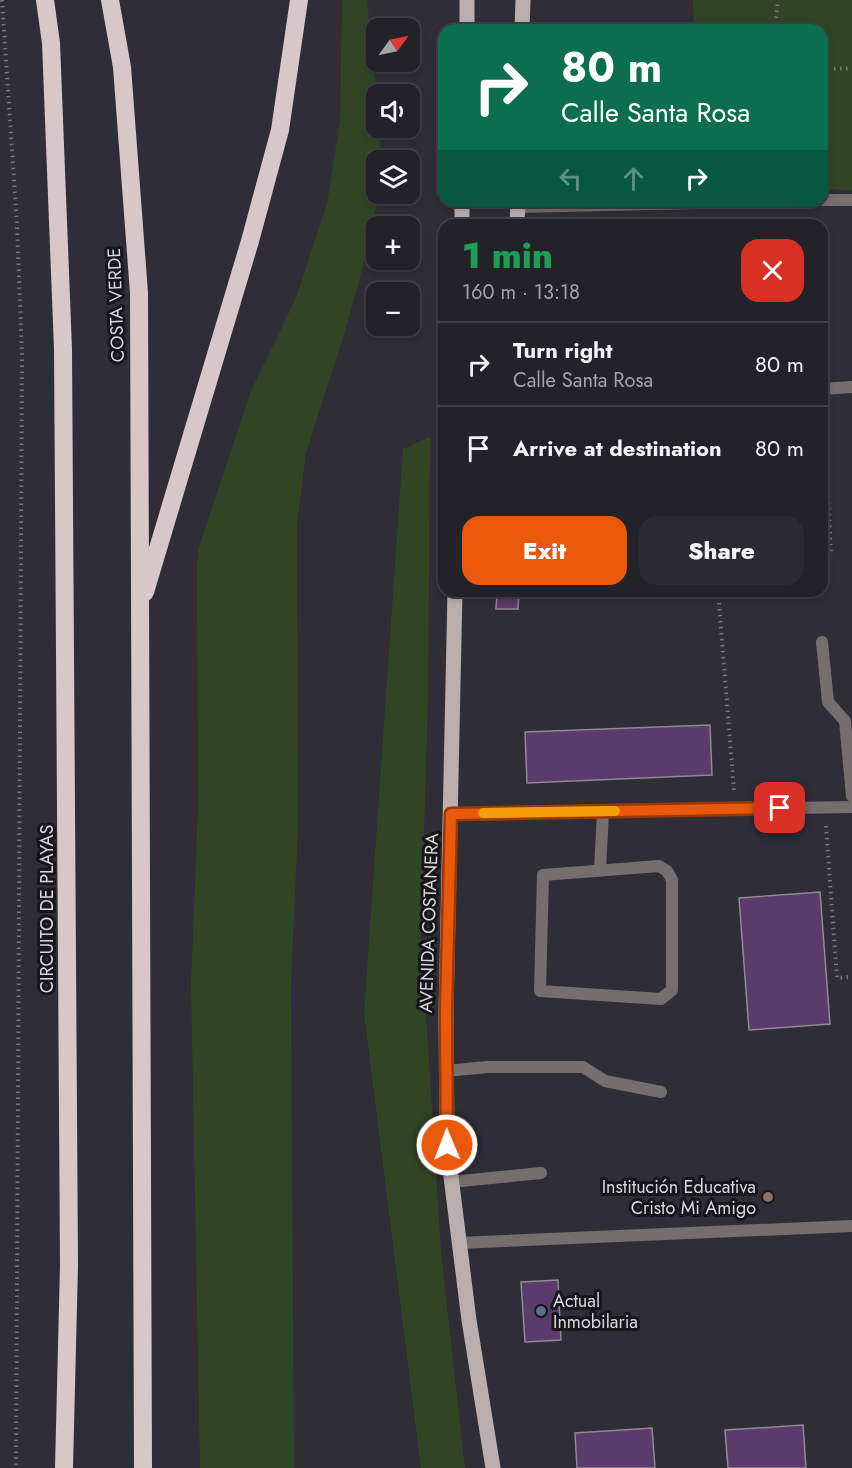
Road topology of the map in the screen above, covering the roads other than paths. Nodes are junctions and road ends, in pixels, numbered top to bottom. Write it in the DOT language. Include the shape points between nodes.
graph roads {
  1 [pos="45,0"];
  2 [pos="110,0"];
  3 [pos="299,0"];
  4 [pos="467,0"];
  5 [pos="523,0"];
  6 [pos="466,24"];
  7 [pos="522,24"];
  8 [pos="828,200"];
  9 [pos="852,200"];
  10 [pos="852,387"];
  11 [pos="828,388"];
  12 [pos="455,597"];
  13 [pos="139,611"];
  14 [pos="822,642"];
  15 [pos="852,796"];
  16 [pos="852,807"];
  17 [pos="603,812"];
  18 [pos="451,814"];
  19 [pos="600,869"];
  20 [pos="446,1071"];
  21 [pos="661,1092"];
  22 [pos="541,1173"];
  23 [pos="452,1182"];
  24 [pos="852,1226"];
  25 [pos="459,1243"];
  26 [pos="64,1468"];
  27 [pos="143,1468"];
  28 [pos="493,1468"];
  1 -- 26 [label="highway, CIRCUITO DE PLAYAS" via="51,43 63,349 69,1254"];
  2 -- 13 [label="highway, COSTA VERDE" via="122,67 139,293"];
  3 -- 13 [label="highway" via="277,141"];
  4 -- 6 [label="main road"];
  5 -- 7 [label="main road"];
  8 -- 9 [label="street"];
  10 -- 11 [label="street"];
  12 -- 18 [label="main road, AVENIDA COSTANERA"];
  13 -- 27 [label="highway"];
  14 -- 15 [label="street" via="828,702 845,721"];
  16 -- 17 [label="street"];
  17 -- 18 [label="street"];
  17 -- 19 [label="street"];
  18 -- 20 [label="main road, AVENIDA COSTANERA"];
  19 -- 19 [label="street" via="542,876 539,990 661,999 672,990 670,875 659,866"];
  20 -- 21 [label="street" via="582,1067 605,1081"];
  20 -- 23 [label="main road, AVENIDA COSTANERA"];
  22 -- 23 [label="street"];
  23 -- 25 [label="main road, AVENIDA COSTANERA"];
  24 -- 25 [label="street"];
  25 -- 28 [label="main road, AVENIDA COSTANERA"];
}
